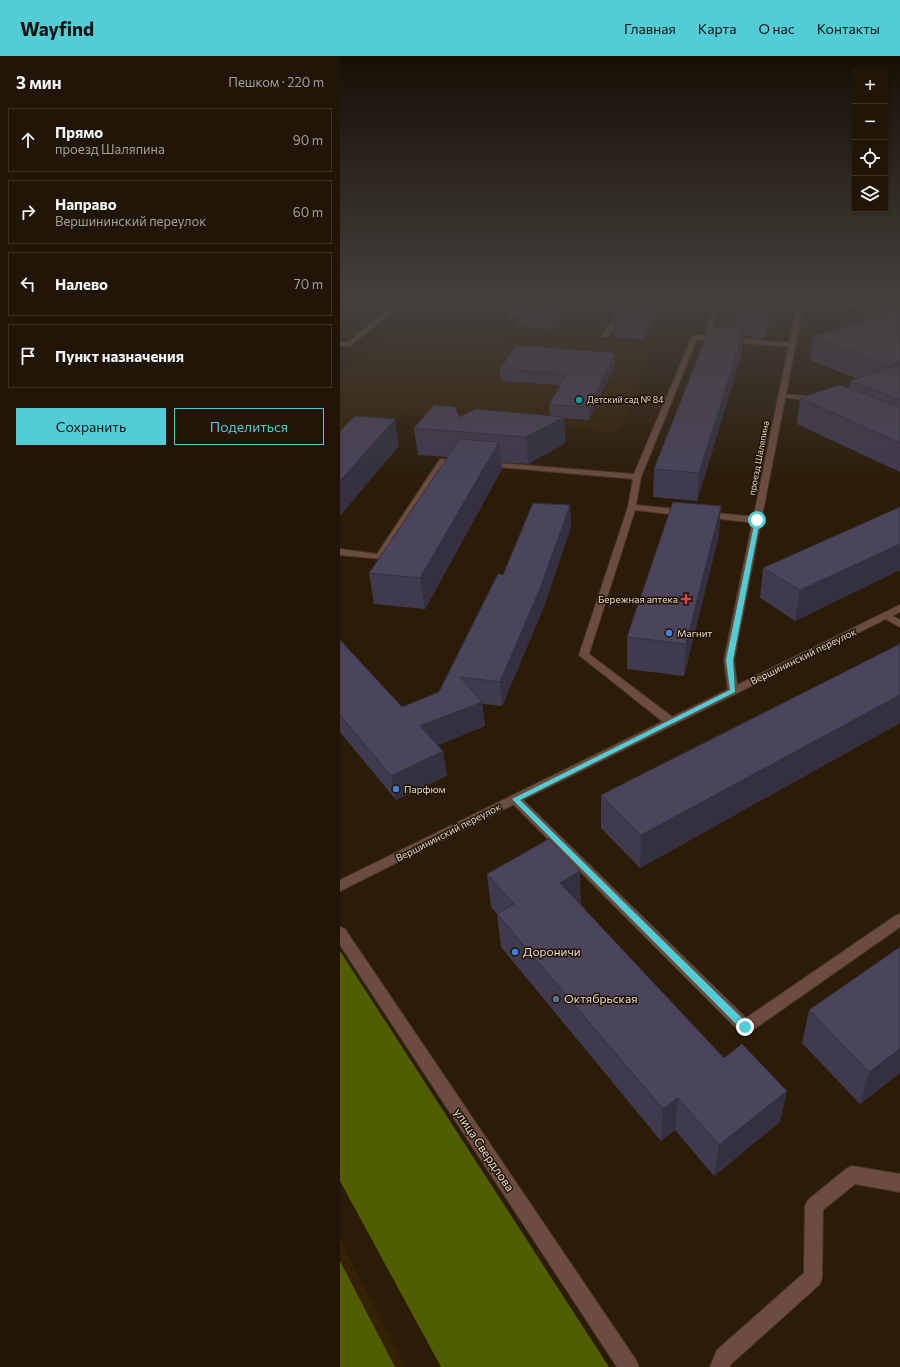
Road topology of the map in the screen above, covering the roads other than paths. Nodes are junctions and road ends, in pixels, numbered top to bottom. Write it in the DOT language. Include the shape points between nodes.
graph roads {
  1 [pos="685,362"];
  2 [pos="789,362"];
  3 [pos="782,396"];
  4 [pos="819,399"];
  5 [pos="467,463"];
  6 [pos="482,464"];
  7 [pos="637,477"];
  8 [pos="632,507"];
  9 [pos="757,520"];
  10 [pos="340,552"];
  11 [pos="900,608"];
  12 [pos="885,615"];
  13 [pos="900,624"];
  14 [pos="733,691"];
  15 [pos="671,722"];
  16 [pos="515,799"];
  17 [pos="340,886"];
  18 [pos="900,920"];
  19 [pos="340,933"];
  20 [pos="900,1183"];
  21 [pos="629,1367"];
  22 [pos="720,1367"];
  1 -- 7 [label="street"];
  2 -- 3 [label="street, проезд Шаляпина"];
  3 -- 4 [label="street"];
  3 -- 9 [label="street, проезд Шаляпина"];
  5 -- 10 [label="street" via="443,461 379,557"];
  6 -- 7 [label="street"];
  7 -- 8 [label="street"];
  8 -- 9 [label="street"];
  8 -- 15 [label="street" via="584,655"];
  9 -- 14 [label="street, проезд Шаляпина" via="730,660"];
  11 -- 12 [label="street, Вершининский переулок"];
  12 -- 13 [label="street"];
  12 -- 14 [label="street, Вершининский переулок"];
  14 -- 15 [label="street, Вершининский переулок"];
  15 -- 16 [label="street, Вершининский переулок"];
  16 -- 17 [label="street, Вершининский переулок"];
  16 -- 18 [label="street" via="745,1027"];
  19 -- 21 [label="street, улица Свердлова"];
  20 -- 22 [label="street" via="852,1175 814,1206 812,1277 724,1357"];
}
